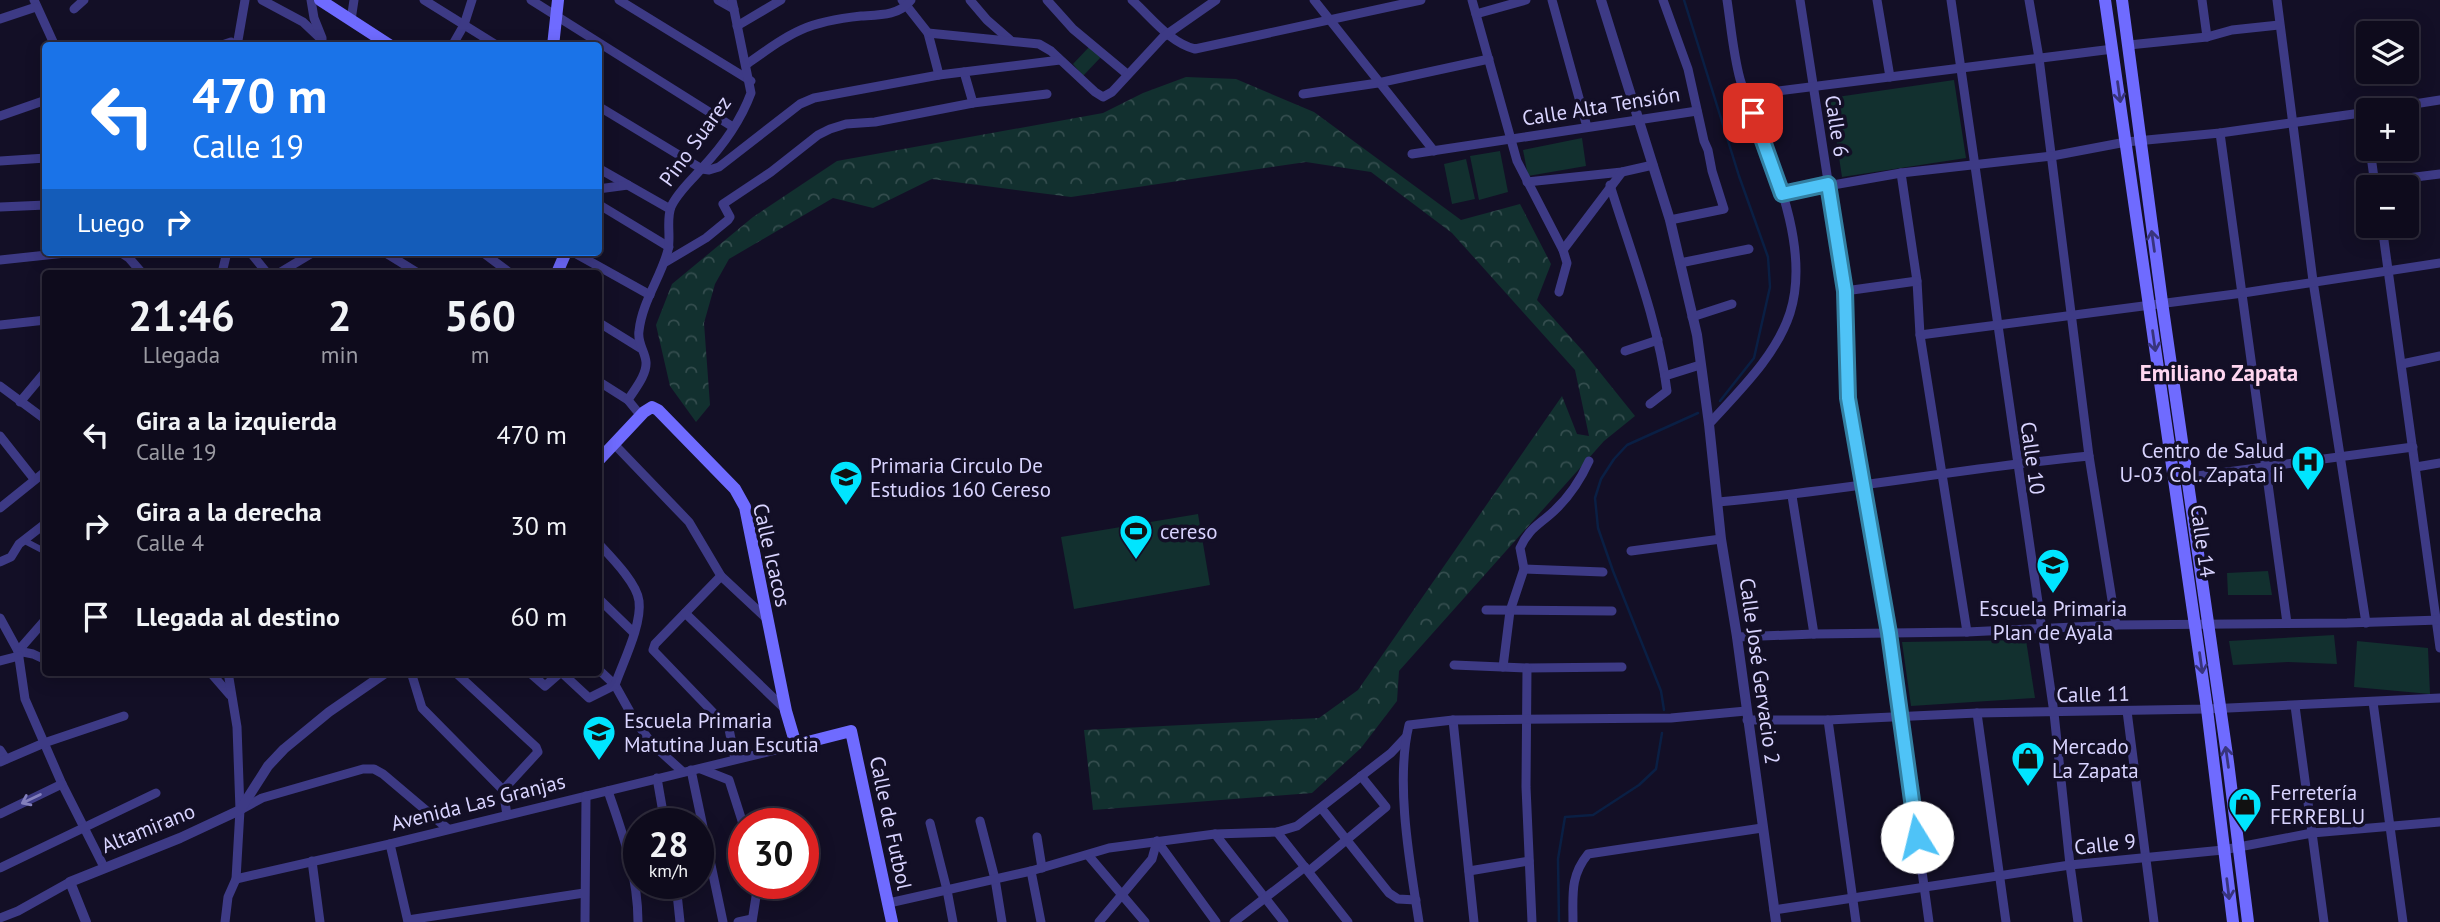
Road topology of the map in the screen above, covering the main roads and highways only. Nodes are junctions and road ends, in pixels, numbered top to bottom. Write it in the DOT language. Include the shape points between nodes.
graph roads {
  1 [pos="320,0"];
  2 [pos="558,0"];
  3 [pos="2105,0"];
  4 [pos="2122,0"];
  5 [pos="385,42"];
  6 [pos="552,42"];
  7 [pos="2155,303"];
  8 [pos="602,457"];
  9 [pos="2214,709"];
  10 [pos="851,732"];
  11 [pos="796,745"];
  12 [pos="892,922"];
  13 [pos="2232,922"];
  14 [pos="2248,922"];
  1 -- 5 [label="main road"];
  2 -- 6 [label="main road"];
  3 -- 7 [label="main road, Calle 14, one-way"];
  7 -- 4 [label="main road, Calle 14, one-way"];
  7 -- 9 [label="main road, Calle 14"];
  8 -- 11 [label="main road, Calle Icacos" via="652,407 735,489 745,507"];
  9 -- 13 [label="main road, Calle 14, one-way"];
  14 -- 9 [label="main road, Calle 14, one-way"];
  10 -- 11 [label="main road, Avenida Las Granjas"];
  10 -- 12 [label="main road, Calle de Futbol"];
}
